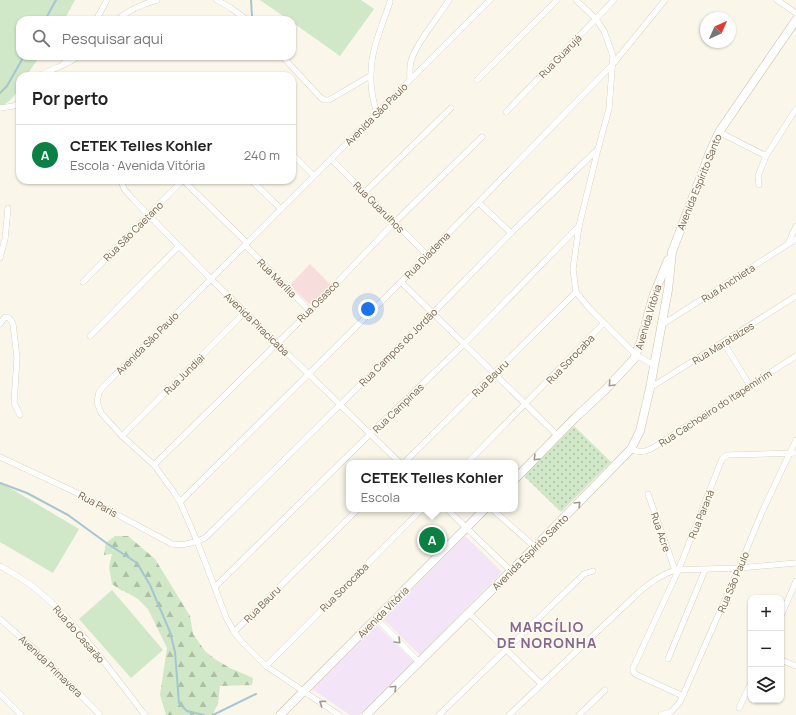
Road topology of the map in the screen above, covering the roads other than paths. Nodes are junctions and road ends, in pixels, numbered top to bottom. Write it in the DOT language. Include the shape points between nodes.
graph roads {
  1 [pos="106,0"];
  2 [pos="157,0"];
  3 [pos="217,0"];
  4 [pos="449,0"];
  5 [pos="490,0"];
  6 [pos="557,0"];
  7 [pos="576,0"];
  8 [pos="614,0"];
  9 [pos="665,0"];
  10 [pos="777,0"];
  11 [pos="391,1"];
  12 [pos="796,13"];
  13 [pos="98,16"];
  14 [pos="122,16"];
  15 [pos="242,16"];
  16 [pos="596,19"];
  17 [pos="796,20"];
  18 [pos="68,60"];
  19 [pos="74,60"];
  20 [pos="286,60"];
  21 [pos="613,64"];
  22 [pos="62,65"];
  23 [pos="48,72"];
  24 [pos="370,76"];
  25 [pos="410,80"];
  26 [pos="477,80"];
  27 [pos="16,105"];
  28 [pos="0,108"];
  29 [pos="451,108"];
  30 [pos="796,109"];
  31 [pos="506,112"];
  32 [pos="376,114"];
  33 [pos="719,132"];
  34 [pos="482,137"];
  35 [pos="598,149"];
  36 [pos="766,156"];
  37 [pos="296,158"];
  38 [pos="331,160"];
  39 [pos="314,176"];
  40 [pos="122,184"];
  41 [pos="179,184"];
  42 [pos="187,184"];
  43 [pos="255,184"];
  44 [pos="760,185"];
  45 [pos="364,193"];
  46 [pos="479,203"];
  47 [pos="8,208"];
  48 [pos="281,209"];
  49 [pos="149,215"];
  50 [pos="394,224"];
  51 [pos="579,226"];
  52 [pos="796,226"];
  53 [pos="511,233"];
  54 [pos="796,239"];
  55 [pos="246,244"];
  56 [pos="788,245"];
  57 [pos="179,246"];
  58 [pos="672,252"];
  59 [pos="427,255"];
  60 [pos="0,258"];
  61 [pos="211,279"];
  62 [pos="83,282"];
  63 [pos="401,282"];
  64 [pos="656,288"];
  65 [pos="668,290"];
  66 [pos="576,292"];
  67 [pos="796,296"];
  68 [pos="310,311"];
  69 [pos="245,312"];
  70 [pos="433,313"];
  71 [pos="604,323"];
  72 [pos="0,324"];
  73 [pos="660,326"];
  74 [pos="90,336"];
  75 [pos="276,342"];
  76 [pos="724,343"];
  77 [pos="464,344"];
  78 [pos="636,355"];
  79 [pos="796,356"];
  80 [pos="654,365"];
  81 [pos="309,374"];
  82 [pos="494,374"];
  83 [pos="750,386"];
  84 [pos="650,388"];
  85 [pos="340,404"];
  86 [pos="526,404"];
  87 [pos="20,415"];
  88 [pos="370,434"];
  89 [pos="122,436"];
  90 [pos="558,436"];
  91 [pos="796,440"];
  92 [pos="632,449"];
  93 [pos="793,453"];
  94 [pos="0,457"];
  95 [pos="397,460"];
  96 [pos="407,460"];
  97 [pos="470,460"];
  98 [pos="154,464"];
  99 [pos="518,476"];
  100 [pos="648,494"];
  101 [pos="180,502"];
  102 [pos="355,512"];
  103 [pos="419,512"];
  104 [pos="450,512"];
  105 [pos="483,512"];
  106 [pos="495,512"];
  107 [pos="466,528"];
  108 [pos="197,541"];
  109 [pos="536,547"];
  110 [pos="796,563"];
  111 [pos="0,566"];
  112 [pos="739,568"];
  113 [pos="676,570"];
  114 [pos="705,570"];
  115 [pos="511,571"];
  116 [pos="593,571"];
  117 [pos="796,581"];
  118 [pos="216,587"];
  119 [pos="784,609"];
  120 [pos="469,613"];
  121 [pos="0,619"];
  122 [pos="377,619"];
  123 [pos="234,632"];
  124 [pos="507,650"];
  125 [pos="668,659"];
  126 [pos="784,661"];
  127 [pos="420,662"];
  128 [pos="266,666"];
  129 [pos="796,666"];
  130 [pos="541,684"];
  131 [pos="748,689"];
  132 [pos="605,690"];
  133 [pos="304,691"];
  134 [pos="0,694"];
  135 [pos="683,696"];
  136 [pos="739,708"];
  137 [pos="18,714"];
  138 [pos="100,715"];
  139 [pos="145,715"];
  140 [pos="280,715"];
  141 [pos="339,715"];
  142 [pos="366,715"];
  143 [pos="440,715"];
  144 [pos="508,715"];
  145 [pos="579,715"];
  146 [pos="661,715"];
  1 -- 13 [label="street"];
  2 -- 14 [label="street" via="139,6"];
  3 -- 15 [label="street"];
  4 -- 25 [label="street" via="412,59"];
  5 -- 25 [label="street, Avenida São Paulo"];
  6 -- 26 [label="street"];
  7 -- 16 [label="street"];
  8 -- 16 [label="street, Rua Guarujá"];
  9 -- 21 [label="street, Rua Diadema"];
  10 -- 12 [label="street"];
  11 -- 24 [label="street" via="377,40"];
  16 -- 21 [label="street" via="604,31 613,56"];
  16 -- 31 [label="street, Rua Guarujá"];
  17 -- 33 [label="street, Avenida Espírito Santo"];
  18 -- 22 [label="street"];
  19 -- 22 [label="street"];
  20 -- 24 [label="street" via="325,100"];
  21 -- 35 [label="street" via="609,109"];
  21 -- 46 [label="street, Rua Diadema"];
  22 -- 23 [label="street"];
  24 -- 32 [label="street"];
  25 -- 32 [label="street, Avenida São Paulo"];
  27 -- 28 [label="street"];
  29 -- 45 [label="street"];
  30 -- 36 [label="street"];
  32 -- 38 [label="street, Avenida São Paulo"];
  33 -- 36 [label="street"];
  33 -- 58 [label="street, Avenida Espírito Santo"];
  34 -- 50 [label="street, Rua Osasco"];
  35 -- 51 [label="street"];
  35 -- 53 [label="street, Rua Campos do Jordão"];
  36 -- 44 [label="street" via="758,176"];
  37 -- 39 [label="street"];
  38 -- 39 [label="street, Avenida São Paulo"];
  38 -- 45 [label="street, Rua Guarulhos"];
  39 -- 48 [label="street, Avenida São Paulo"];
  40 -- 49 [label="street, Avenida Piracicaba"];
  41 -- 49 [label="street, Rua São Caetano"];
  42 -- 55 [label="street, Rua Marília"];
  43 -- 48 [label="street"];
  45 -- 50 [label="street, Rua Guarulhos"];
  46 -- 53 [label="street"];
  46 -- 59 [label="street, Rua Diadema"];
  47 -- 60 [label="street"];
  48 -- 55 [label="street, Avenida São Paulo"];
  49 -- 57 [label="street, Avenida Piracicaba"];
  49 -- 62 [label="street, Rua São Caetano"];
  50 -- 59 [label="street, Rua Guarulhos"];
  50 -- 68 [label="street, Rua Osasco"];
  51 -- 66 [label="street" via="573,270"];
  51 -- 77 [label="street, Rua Campinas"];
  52 -- 56 [label="street"];
  53 -- 70 [label="street, Rua Campos do Jordão"];
  54 -- 56 [label="street, Rua Anchieta"];
  55 -- 61 [label="street, Avenida São Paulo"];
  55 -- 68 [label="street, Rua Marília"];
  56 -- 73 [label="street, Rua Anchieta"];
  57 -- 61 [label="street, Avenida Piracicaba"];
  57 -- 74 [label="street"];
  58 -- 64 [label="street, Avenida Vitória"];
  58 -- 65 [label="street, Avenida Espírito Santo"];
  59 -- 63 [label="street, Rua Diadema"];
  61 -- 69 [label="street, Avenida Piracicaba"];
  61 -- 89 [label="street, Avenida São Paulo" via="99,392 97,402 101,414"];
  63 -- 70 [label="street"];
  63 -- 81 [label="street, Rua Diadema"];
  64 -- 65 [label="street" via="665,286"];
  64 -- 78 [label="street, Avenida Vitória"];
  65 -- 73 [label="street, Avenida Espírito Santo"];
  66 -- 71 [label="street"];
  66 -- 82 [label="street, Rua Bauru"];
  67 -- 76 [label="street, Rua Marataízes"];
  68 -- 75 [label="street, Rua Osasco"];
  69 -- 75 [label="street, Avenida Piracicaba"];
  69 -- 89 [label="street, Rua Jundiai"];
  70 -- 77 [label="street"];
  70 -- 85 [label="street, Rua Campos do Jordão"];
  71 -- 78 [label="street"];
  71 -- 86 [label="street, Rua Sorocaba"];
  72 -- 87 [label="street" via="8,317 13,324 17,358 14,403"];
  73 -- 80 [label="street, Avenida Espírito Santo"];
  75 -- 81 [label="street, Avenida Piracicaba"];
  75 -- 98 [label="street, Rua Osasco"];
  76 -- 83 [label="street"];
  76 -- 84 [label="street, Rua Marataízes"];
  77 -- 82 [label="street"];
  77 -- 88 [label="street, Rua Campinas"];
  78 -- 80 [label="street"];
  78 -- 90 [label="street, Avenida Vitória, one-way"];
  79 -- 83 [label="street, Rua Cachoeiro do Itapemirim"];
  80 -- 84 [label="street, Avenida Espírito Santo"];
  81 -- 85 [label="street, Avenida Piracicaba"];
  81 -- 101 [label="street, Rua Diadema"];
  82 -- 86 [label="street"];
  82 -- 96 [label="street, Rua Bauru"];
  83 -- 92 [label="street, Rua Cachoeiro do Itapemirim" via="651,450 636,452"];
  84 -- 92 [label="street, Avenida Espírito Santo" via="640,431"];
  85 -- 88 [label="street, Avenida Piracicaba"];
  85 -- 108 [label="street, Rua Campos do Jordão" via="208,536"];
  86 -- 90 [label="street"];
  86 -- 97 [label="street, Rua Sorocaba"];
  88 -- 95 [label="street, Avenida Piracicaba"];
  88 -- 118 [label="street, Rua Campinas"];
  89 -- 98 [label="street, Avenida São Paulo"];
  90 -- 99 [label="street, Avenida Vitória, one-way"];
  91 -- 93 [label="street, Rua São Paulo"];
  109 -- 92 [label="street, Avenida Espírito Santo, one-way"];
  93 -- 112 [label="street, Rua São Paulo" via="762,512"];
  93 -- 113 [label="street, Rua Paraná" via="724,457"];
  94 -- 108 [label="street, Rua Paris" via="73,491 172,544"];
  98 -- 101 [label="street, Avenida São Paulo"];
  100 -- 113 [label="street, Rua Acre"];
  101 -- 108 [label="street, Avenida São Paulo"];
  102 -- 123 [label="street, Rua Bauru"];
  103 -- 128 [label="street, Rua Sorocaba"];
  104 -- 107 [label="street"];
  105 -- 107 [label="street, Avenida Vitória"];
  106 -- 109 [label="street"];
  107 -- 115 [label="street"];
  107 -- 122 [label="street, Avenida Vitória"];
  108 -- 118 [label="street, Avenida São Paulo"];
  109 -- 115 [label="street, Avenida Espírito Santo"];
  110 -- 112 [label="street"];
  111 -- 139 [label="street, Rua do Casarão" via="36,590 70,621"];
  112 -- 114 [label="street"];
  112 -- 135 [label="street, Rua São Paulo"];
  113 -- 114 [label="street"];
  113 -- 130 [label="street" via="649,584"];
  113 -- 135 [label="street, Rua Paraná" via="633,671"];
  114 -- 125 [label="street"];
  115 -- 120 [label="street, Avenida Espírito Santo"];
  116 -- 124 [label="street" via="584,574"];
  117 -- 119 [label="street"];
  118 -- 123 [label="street, Avenida São Paulo"];
  120 -- 124 [label="street"];
  120 -- 127 [label="street, Avenida Espírito Santo"];
  121 -- 138 [label="street, Avenida Primavera" via="40,654"];
  122 -- 127 [label="street, one-way"];
  122 -- 133 [label="street, Avenida Vitória"];
  123 -- 128 [label="street, Avenida São Paulo"];
  124 -- 130 [label="street"];
  124 -- 143 [label="street"];
  126 -- 129 [label="street"];
  142 -- 127 [label="street, Avenida Espírito Santo, one-way"];
  128 -- 133 [label="street, Avenida São Paulo"];
  130 -- 144 [label="street"];
  131 -- 136 [label="street"];
  132 -- 145 [label="street"];
  133 -- 140 [label="street, Avenida Vitória"];
  141 -- 133 [label="street, Avenida São Paulo, one-way"];
  134 -- 137 [label="street"];
  135 -- 146 [label="street, Rua São Paulo" via="671,712"];
}
